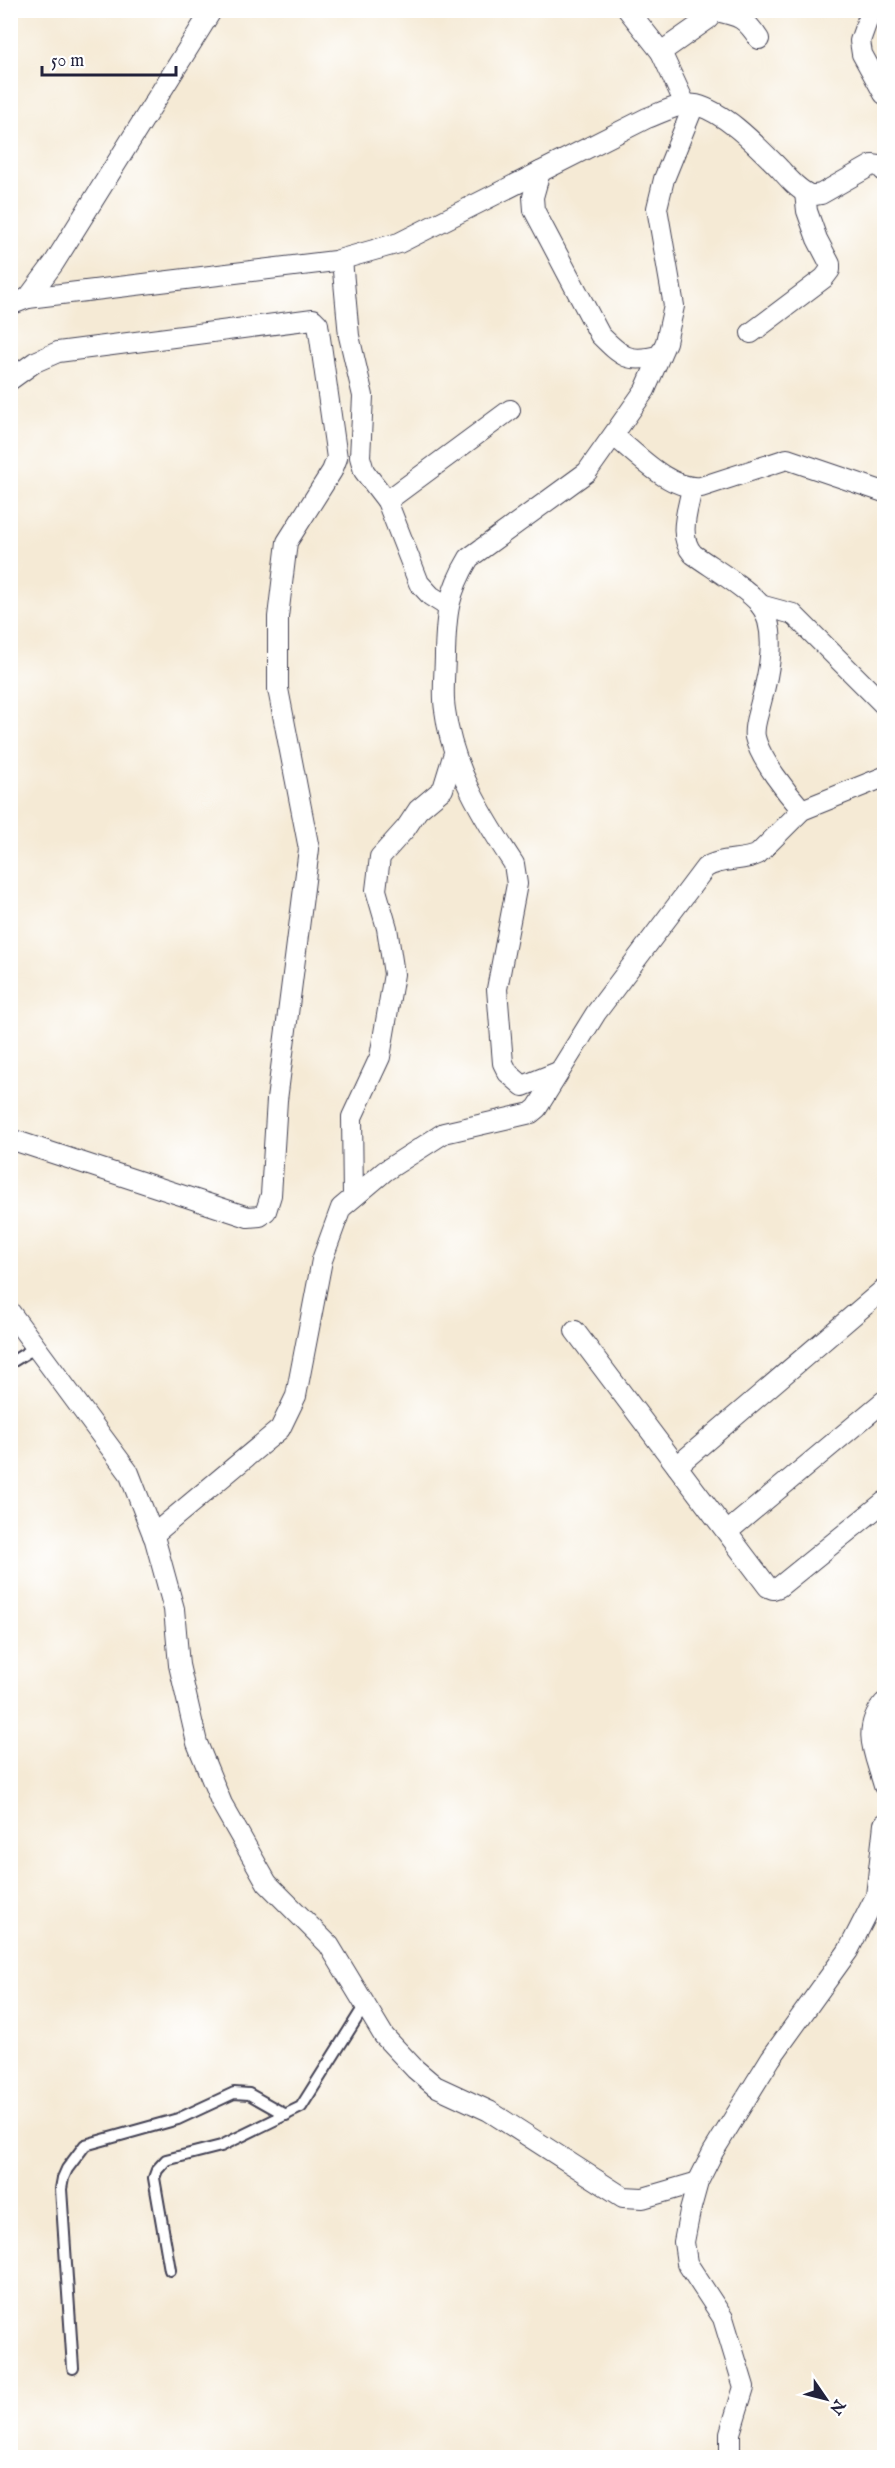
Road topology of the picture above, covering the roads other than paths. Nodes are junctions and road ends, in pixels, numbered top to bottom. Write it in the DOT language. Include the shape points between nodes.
graph roads {
  1 [pos="212,10"];
  2 [pos="628,10"];
  3 [pos="872,10"];
  4 [pos="716,11"];
  5 [pos="759,39"];
  6 [pos="661,52"];
  7 [pos="885,94"];
  8 [pos="690,105"];
  9 [pos="883,161"];
  10 [pos="540,172"];
  11 [pos="805,193"];
  12 [pos="342,260"];
  13 [pos="19,301"];
  14 [pos="751,333"];
  15 [pos="660,355"];
  16 [pos="10,380"];
  17 [pos="510,410"];
  18 [pos="614,436"];
  19 [pos="692,488"];
  20 [pos="885,492"];
  21 [pos="387,501"];
  22 [pos="760,605"];
  23 [pos="447,606"];
  24 [pos="885,705"];
  25 [pos="454,753"];
  26 [pos="885,777"];
  27 [pos="802,810"];
  28 [pos="558,1072"];
  29 [pos="10,1139"];
  30 [pos="353,1197"];
  31 [pos="885,1289"];
  32 [pos="10,1312"];
  33 [pos="575,1331"];
  34 [pos="36,1347"];
  35 [pos="10,1363"];
  36 [pos="885,1401"];
  37 [pos="677,1466"];
  38 [pos="885,1502"];
  39 [pos="727,1532"];
  40 [pos="153,1535"];
  41 [pos="885,1703"];
  42 [pos="885,1786"];
  43 [pos="885,1824"];
  44 [pos="365,2005"];
  45 [pos="286,2115"];
  46 [pos="698,2182"];
  47 [pos="170,2270"];
  48 [pos="73,2368"];
  49 [pos="729,2457"];
  1 -- 13 [label="street" via="54,263"];
  2 -- 6 [label="street"];
  3 -- 7 [label="street" via="860,40 862,54"];
  4 -- 5 [label="street" via="746,20"];
  4 -- 6 [label="street"];
  6 -- 8 [label="street"];
  8 -- 10 [label="street" via="647,118"];
  8 -- 11 [label="street" via="716,115 752,141"];
  8 -- 15 [label="street" via="657,208 674,306"];
  9 -- 11 [label="street" via="821,195"];
  10 -- 12 [label="street" via="399,243"];
  10 -- 15 [label="street" via="533,197 534,210 600,335 615,351 628,357 642,360"];
  11 -- 14 [label="street" via="816,239 830,270"];
  12 -- 13 [label="street"];
  12 -- 21 [label="street" via="349,336 363,396 360,457 364,471"];
  15 -- 18 [label="street" via="645,390"];
  16 -- 29 [label="street" via="58,352 313,319 318,324 337,459 287,542 278,617 277,681 309,849 277,1100 271,1195 266,1211 248,1217"];
  17 -- 21 [label="street"];
  18 -- 19 [label="street" via="662,474"];
  18 -- 23 [label="street" via="587,472 469,558"];
  19 -- 20 [label="street" via="787,459"];
  19 -- 22 [label="street" via="684,529 686,547"];
  21 -- 23 [label="street" via="419,583"];
  22 -- 24 [label="street" via="793,614"];
  22 -- 27 [label="street" via="769,629 770,667 754,735 784,788"];
  23 -- 25 [label="street" via="444,709"];
  25 -- 28 [label="street" via="480,811 516,873 497,989 503,1063 508,1073 524,1086"];
  25 -- 30 [label="street" via="443,789 422,805 380,857 376,890 395,971 381,1057 352,1117"];
  26 -- 27 [label="street"];
  27 -- 28 [label="street" via="758,854 705,868 596,1013"];
  28 -- 30 [label="street" via="531,1113 444,1133"];
  30 -- 40 [label="street" via="339,1212 325,1251 296,1396 280,1429"];
  31 -- 37 [label="street"];
  32 -- 34 [label="street"];
  33 -- 37 [label="street"];
  34 -- 35 [label="lane"];
  34 -- 40 [label="street" via="129,1473"];
  36 -- 39 [label="street"];
  37 -- 39 [label="street"];
  38 -- 39 [label="street" via="773,1589"];
  40 -- 44 [label="street" via="174,1609 179,1665 197,1743 222,1804 267,1883 329,1945"];
  41 -- 42 [label="street" via="871,1722 870,1736"];
  43 -- 46 [label="street" via="876,1896 853,1942 771,2058"];
  44 -- 45 [label="lane" via="301,2107"];
  44 -- 46 [label="street" via="384,2036 435,2086 489,2111 623,2197 643,2198"];
  45 -- 47 [label="lane" via="221,2146 166,2160 157,2170 154,2178"];
  45 -- 48 [label="lane" via="249,2094 234,2093 178,2120 93,2141 78,2151 61,2189"];
  46 -- 49 [label="street" via="684,2242 687,2263 723,2318 744,2387 729,2433"];
}
